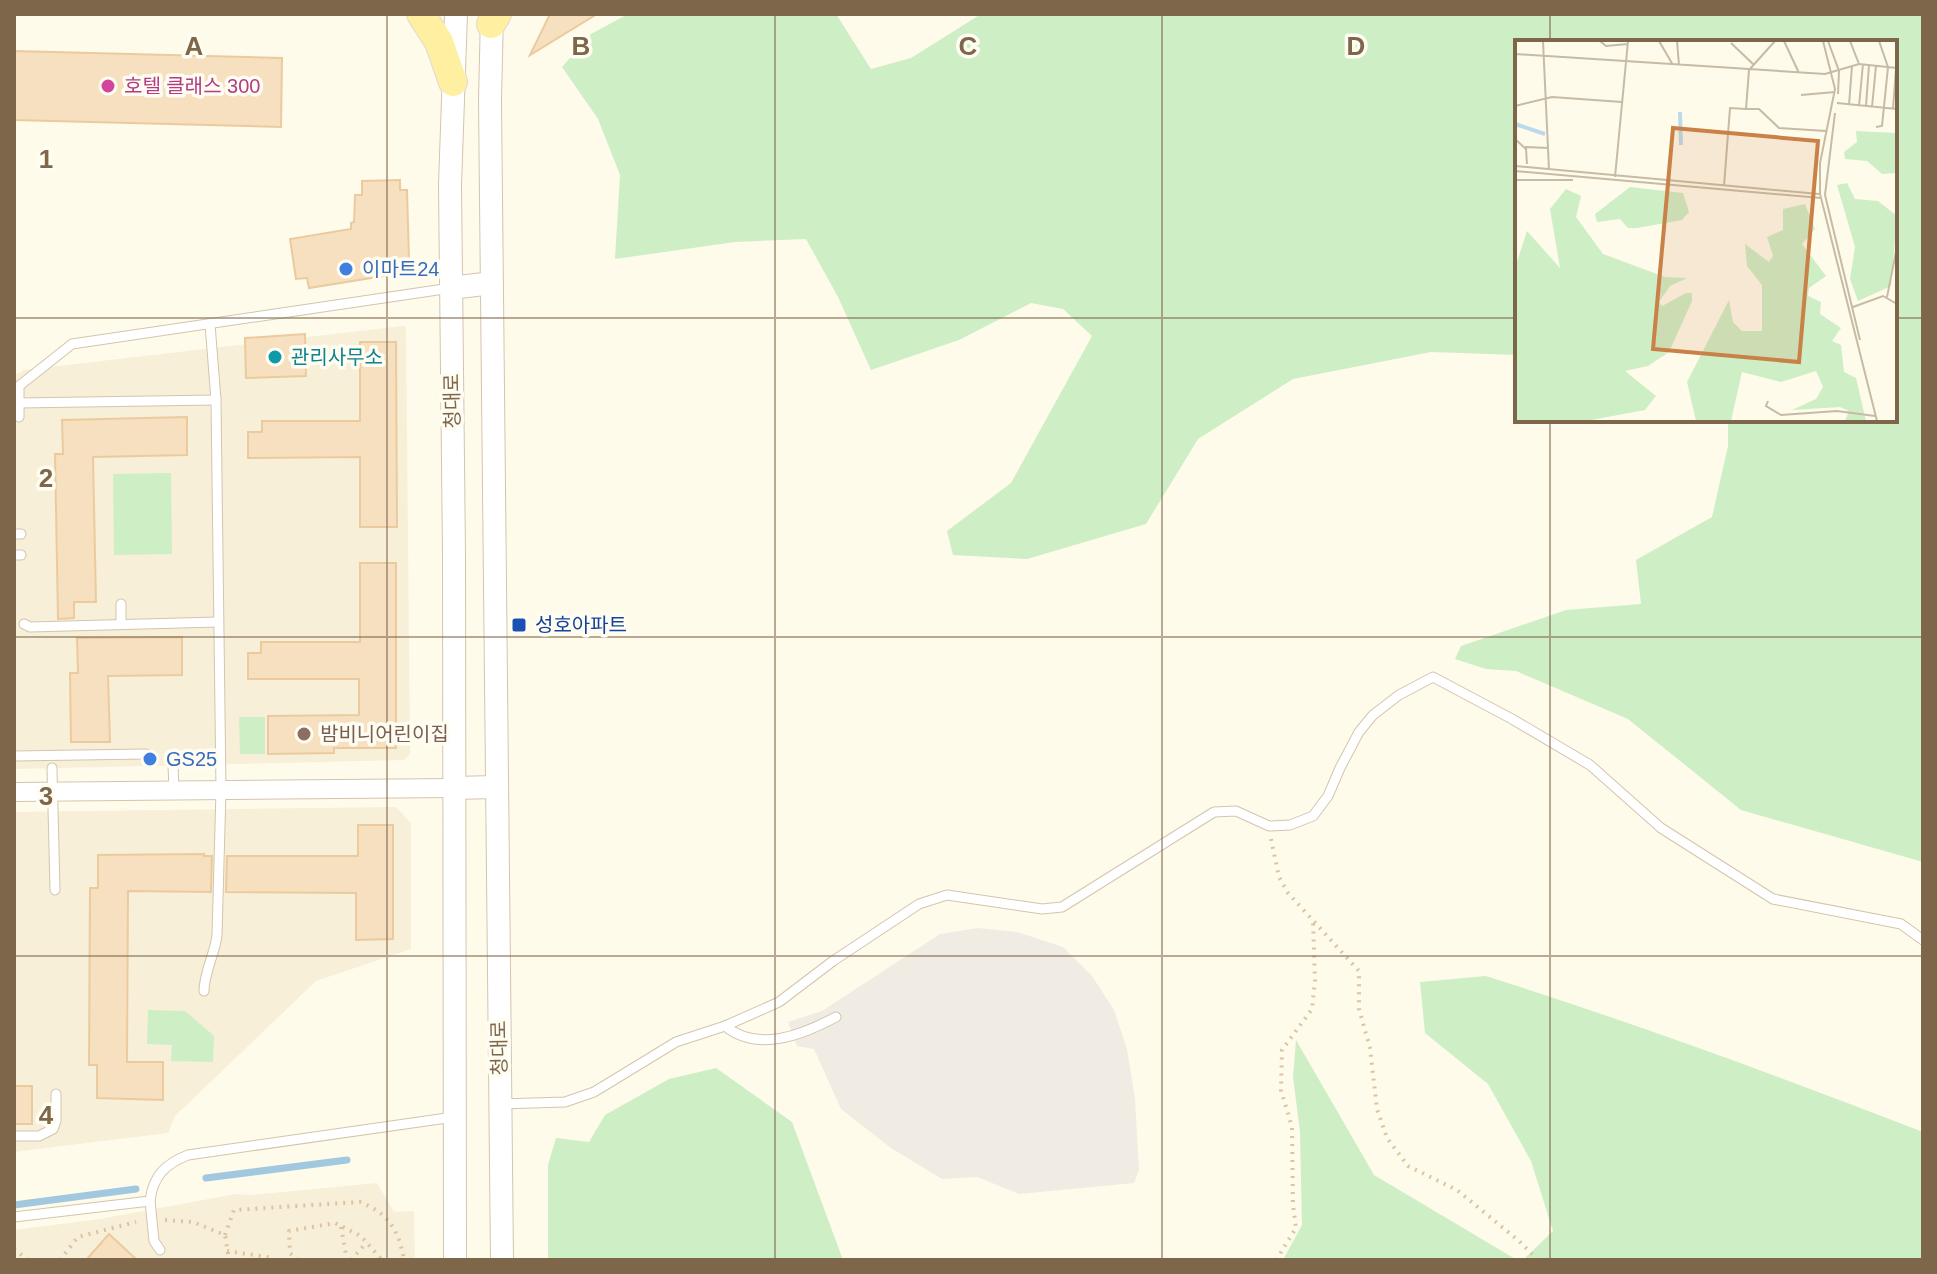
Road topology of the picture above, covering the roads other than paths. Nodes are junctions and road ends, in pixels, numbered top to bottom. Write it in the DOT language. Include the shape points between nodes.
graph roads {
  1 [pos="421,14"];
  2 [pos="456,14"];
  3 [pos="493,17"];
  4 [pos="453,82"];
  5 [pos="492,283"];
  6 [pos="451,288"];
  7 [pos="210,324"];
  8 [pos="216,400"];
  9 [pos="18,403"];
  10 [pos="19,417"];
  11 [pos="121,604"];
  12 [pos="218,622"];
  13 [pos="24,624"];
  14 [pos="121,624"];
  15 [pos="146,754"];
  16 [pos="14,756"];
  17 [pos="173,765"];
  18 [pos="52,768"];
  19 [pos="496,787"];
  20 [pos="453,788"];
  21 [pos="174,790"];
  22 [pos="221,790"];
  23 [pos="14,792"];
  24 [pos="52,792"];
  25 [pos="55,890"];
  26 [pos="1923,940"];
  27 [pos="204,991"];
  28 [pos="836,1017"];
  29 [pos="725,1026"];
  30 [pos="56,1094"];
  31 [pos="500,1104"];
  32 [pos="454,1117"];
  33 [pos="14,1136"];
  34 [pos="150,1201"];
  35 [pos="14,1217"];
  36 [pos="160,1250"];
  37 [pos="455,1260"];
  38 [pos="502,1260"];
  1 -- 4 [label="main road" via="439,42"];
  2 -- 4 [label="street, 청대로"];
  3 -- 5 [label="street, 청대로"];
  4 -- 6 [label="street, 청대로"];
  5 -- 6 [label="street"];
  5 -- 19 [label="street, 청대로"];
  6 -- 7 [label="lane"];
  6 -- 20 [label="street, 청대로"];
  7 -- 8 [label="lane"];
  7 -- 9 [label="lane" via="72,344 19,386"];
  8 -- 9 [label="lane"];
  8 -- 12 [label="lane"];
  9 -- 10 [label="lane"];
  11 -- 14 [label="lane"];
  12 -- 14 [label="lane"];
  12 -- 22 [label="lane"];
  13 -- 14 [label="lane"];
  15 -- 16 [label="lane"];
  17 -- 21 [label="lane"];
  18 -- 24 [label="lane"];
  19 -- 20 [label="street"];
  19 -- 31 [label="street, 청대로"];
  20 -- 22 [label="street"];
  20 -- 32 [label="street, 청대로"];
  21 -- 22 [label="street"];
  21 -- 24 [label="street"];
  22 -- 27 [label="lane" via="217,935"];
  23 -- 24 [label="street"];
  24 -- 25 [label="lane"];
  26 -- 29 [label="lane" via="1901,924 1773,899 1661,828 1590,765 1433,677 1373,715 1313,816 1269,826 1236,811 1214,812 1062,907 1042,909 947,895 919,904 779,1002"];
  28 -- 29 [label="lane" via="760,1042 737,1036"];
  29 -- 31 [label="lane" via="676,1042 594,1092 565,1102"];
  30 -- 33 [label="lane" via="53,1129 39,1136"];
  31 -- 38 [label="street, 청대로"];
  32 -- 34 [label="lane" via="188,1155 165,1166"];
  32 -- 37 [label="street, 청대로"];
  34 -- 35 [label="lane"];
  34 -- 36 [label="lane" via="154,1241"];
}
